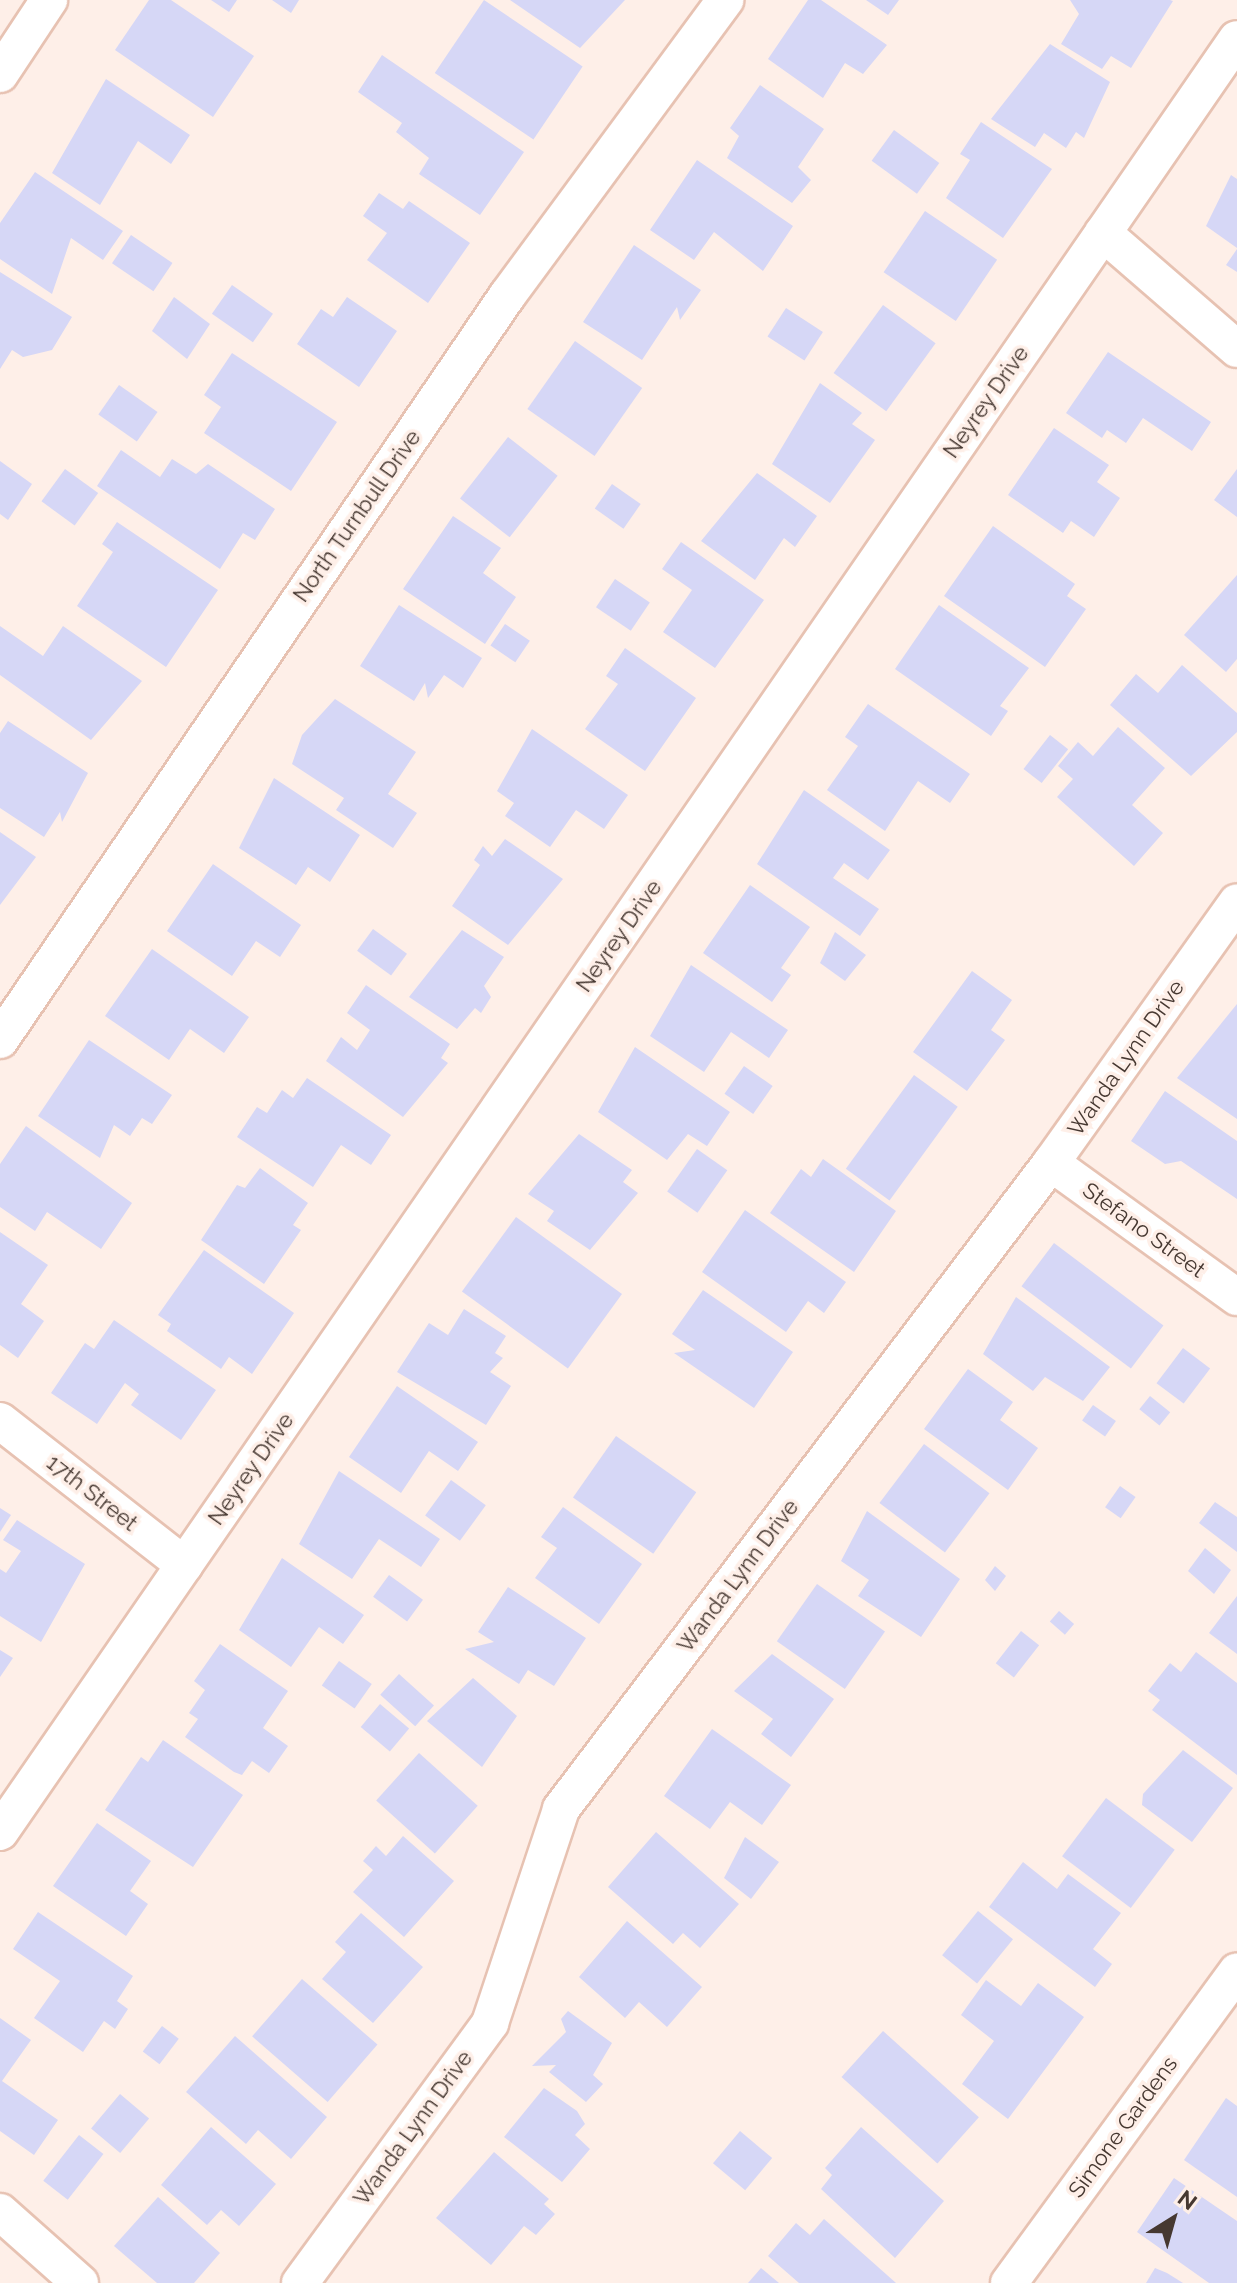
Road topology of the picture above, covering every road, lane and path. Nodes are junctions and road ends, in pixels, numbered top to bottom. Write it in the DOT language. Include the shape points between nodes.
graph roads {
  1 [pos="49,0"];
  2 [pos="725,0"];
  3 [pos="1237,39"];
  4 [pos="0,74"];
  5 [pos="1103,233"];
  6 [pos="1237,349"];
  7 [pos="1237,902"];
  8 [pos="0,1040"];
  9 [pos="1051,1163"];
  10 [pos="1237,1297"];
  11 [pos="0,1421"];
  12 [pos="184,1565"];
  13 [pos="0,1832"];
  14 [pos="1237,1972"];
  15 [pos="0,2212"];
  16 [pos="80,2283"];
  17 [pos="300,2283"];
  18 [pos="1009,2283"];
  1 -- 4 [label="street"];
  2 -- 8 [label="street, North Turnbull Drive" via="507,296"];
  3 -- 5 [label="street, Neyrey Drive"];
  5 -- 6 [label="street"];
  5 -- 12 [label="street, Neyrey Drive"];
  7 -- 9 [label="street, Wanda Lynn Drive"];
  9 -- 10 [label="street, Stefano Street"];
  9 -- 17 [label="street, Wanda Lynn Drive" via="561,1809 490,2023"];
  11 -- 12 [label="street, 17th Street"];
  12 -- 13 [label="street, Neyrey Drive"];
  14 -- 18 [label="street, Simone Gardens"];
  15 -- 16 [label="street"];
}
